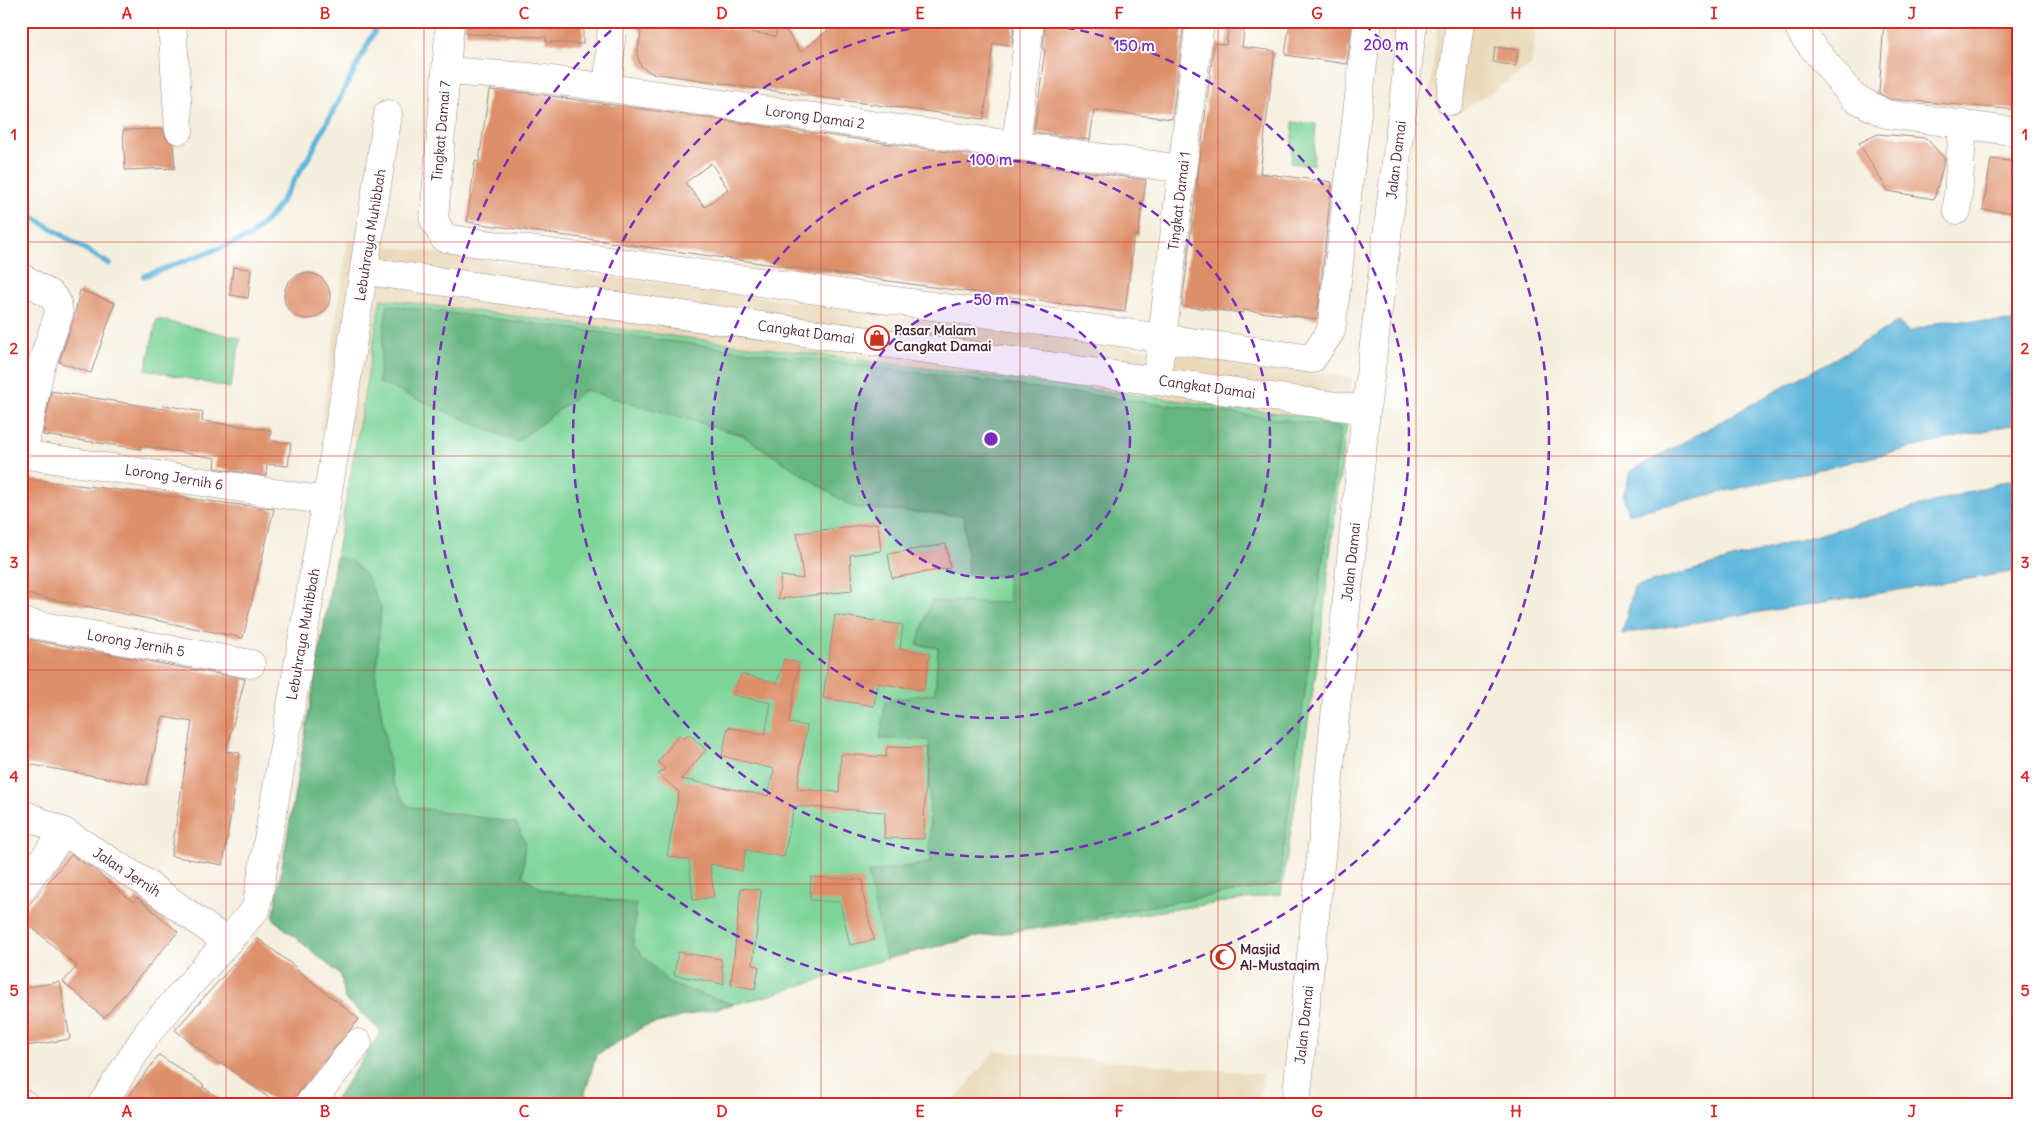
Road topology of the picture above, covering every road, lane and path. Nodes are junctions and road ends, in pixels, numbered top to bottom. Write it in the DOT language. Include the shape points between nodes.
graph roads {
  1 [pos="172,21"];
  2 [pos="450,21"];
  3 [pos="612,21"];
  4 [pos="1030,21"];
  5 [pos="1200,21"];
  6 [pos="1368,21"];
  7 [pos="1412,21"];
  8 [pos="1460,21"];
  9 [pos="1796,21"];
  10 [pos="446,70"];
  11 [pos="608,88"];
  12 [pos="1450,101"];
  13 [pos="388,114"];
  14 [pos="1963,124"];
  15 [pos="179,130"];
  16 [pos="2018,132"];
  17 [pos="1016,146"];
  18 [pos="1182,169"];
  19 [pos="1957,210"];
  20 [pos="365,271"];
  21 [pos="21,277"];
  22 [pos="1162,338"];
  23 [pos="1157,380"];
  24 [pos="1366,410"];
  25 [pos="22,454"];
  26 [pos="326,501"];
  27 [pos="21,622"];
  28 [pos="251,664"];
  29 [pos="21,813"];
  30 [pos="64,832"];
  31 [pos="21,889"];
  32 [pos="227,942"];
  33 [pos="358,1043"];
  34 [pos="102,1104"];
  35 [pos="309,1104"];
  36 [pos="1296,1104"];
  1 -- 15 [label="street"];
  2 -- 10 [label="street, Tingkat Damai 7"];
  3 -- 11 [label="street"];
  4 -- 17 [label="street"];
  5 -- 18 [label="street, Tingkat Damai 1"];
  6 -- 22 [label="street" via="1331,331 1312,359"];
  7 -- 24 [label="street, Jalan Damai"];
  8 -- 12 [label="street"];
  9 -- 14 [label="street" via="1802,34 1853,97 1886,114"];
  10 -- 11 [label="street, Lorong Damai 2"];
  10 -- 22 [label="street, Tingkat Damai 7" via="434,220 444,238"];
  11 -- 17 [label="street, Lorong Damai 2"];
  13 -- 20 [label="street, Lebuhraya Muhibbah"];
  14 -- 16 [label="street"];
  14 -- 19 [label="street"];
  17 -- 18 [label="street, Lorong Damai 2"];
  18 -- 22 [label="street, Tingkat Damai 1"];
  20 -- 23 [label="street, Cangkat Damai"];
  20 -- 26 [label="street, Lebuhraya Muhibbah"];
  21 -- 25 [label="street" via="51,295 57,302 59,313 40,369"];
  22 -- 23 [label="street, Tingkat Damai 1"];
  23 -- 24 [label="street, Cangkat Damai"];
  24 -- 36 [label="street, Jalan Damai"];
  25 -- 26 [label="street, Lorong Jernih 6"];
  26 -- 32 [label="street, Lebuhraya Muhibbah" via="256,909"];
  27 -- 28 [label="street, Lorong Jernih 5"];
  29 -- 30 [label="street, Jalan Jernih"];
  30 -- 31 [label="street"];
  30 -- 32 [label="street, Jalan Jernih" via="144,882"];
  32 -- 34 [label="street, Lebuhraya Muhibbah" via="149,1031"];
  33 -- 35 [label="street"];
}
